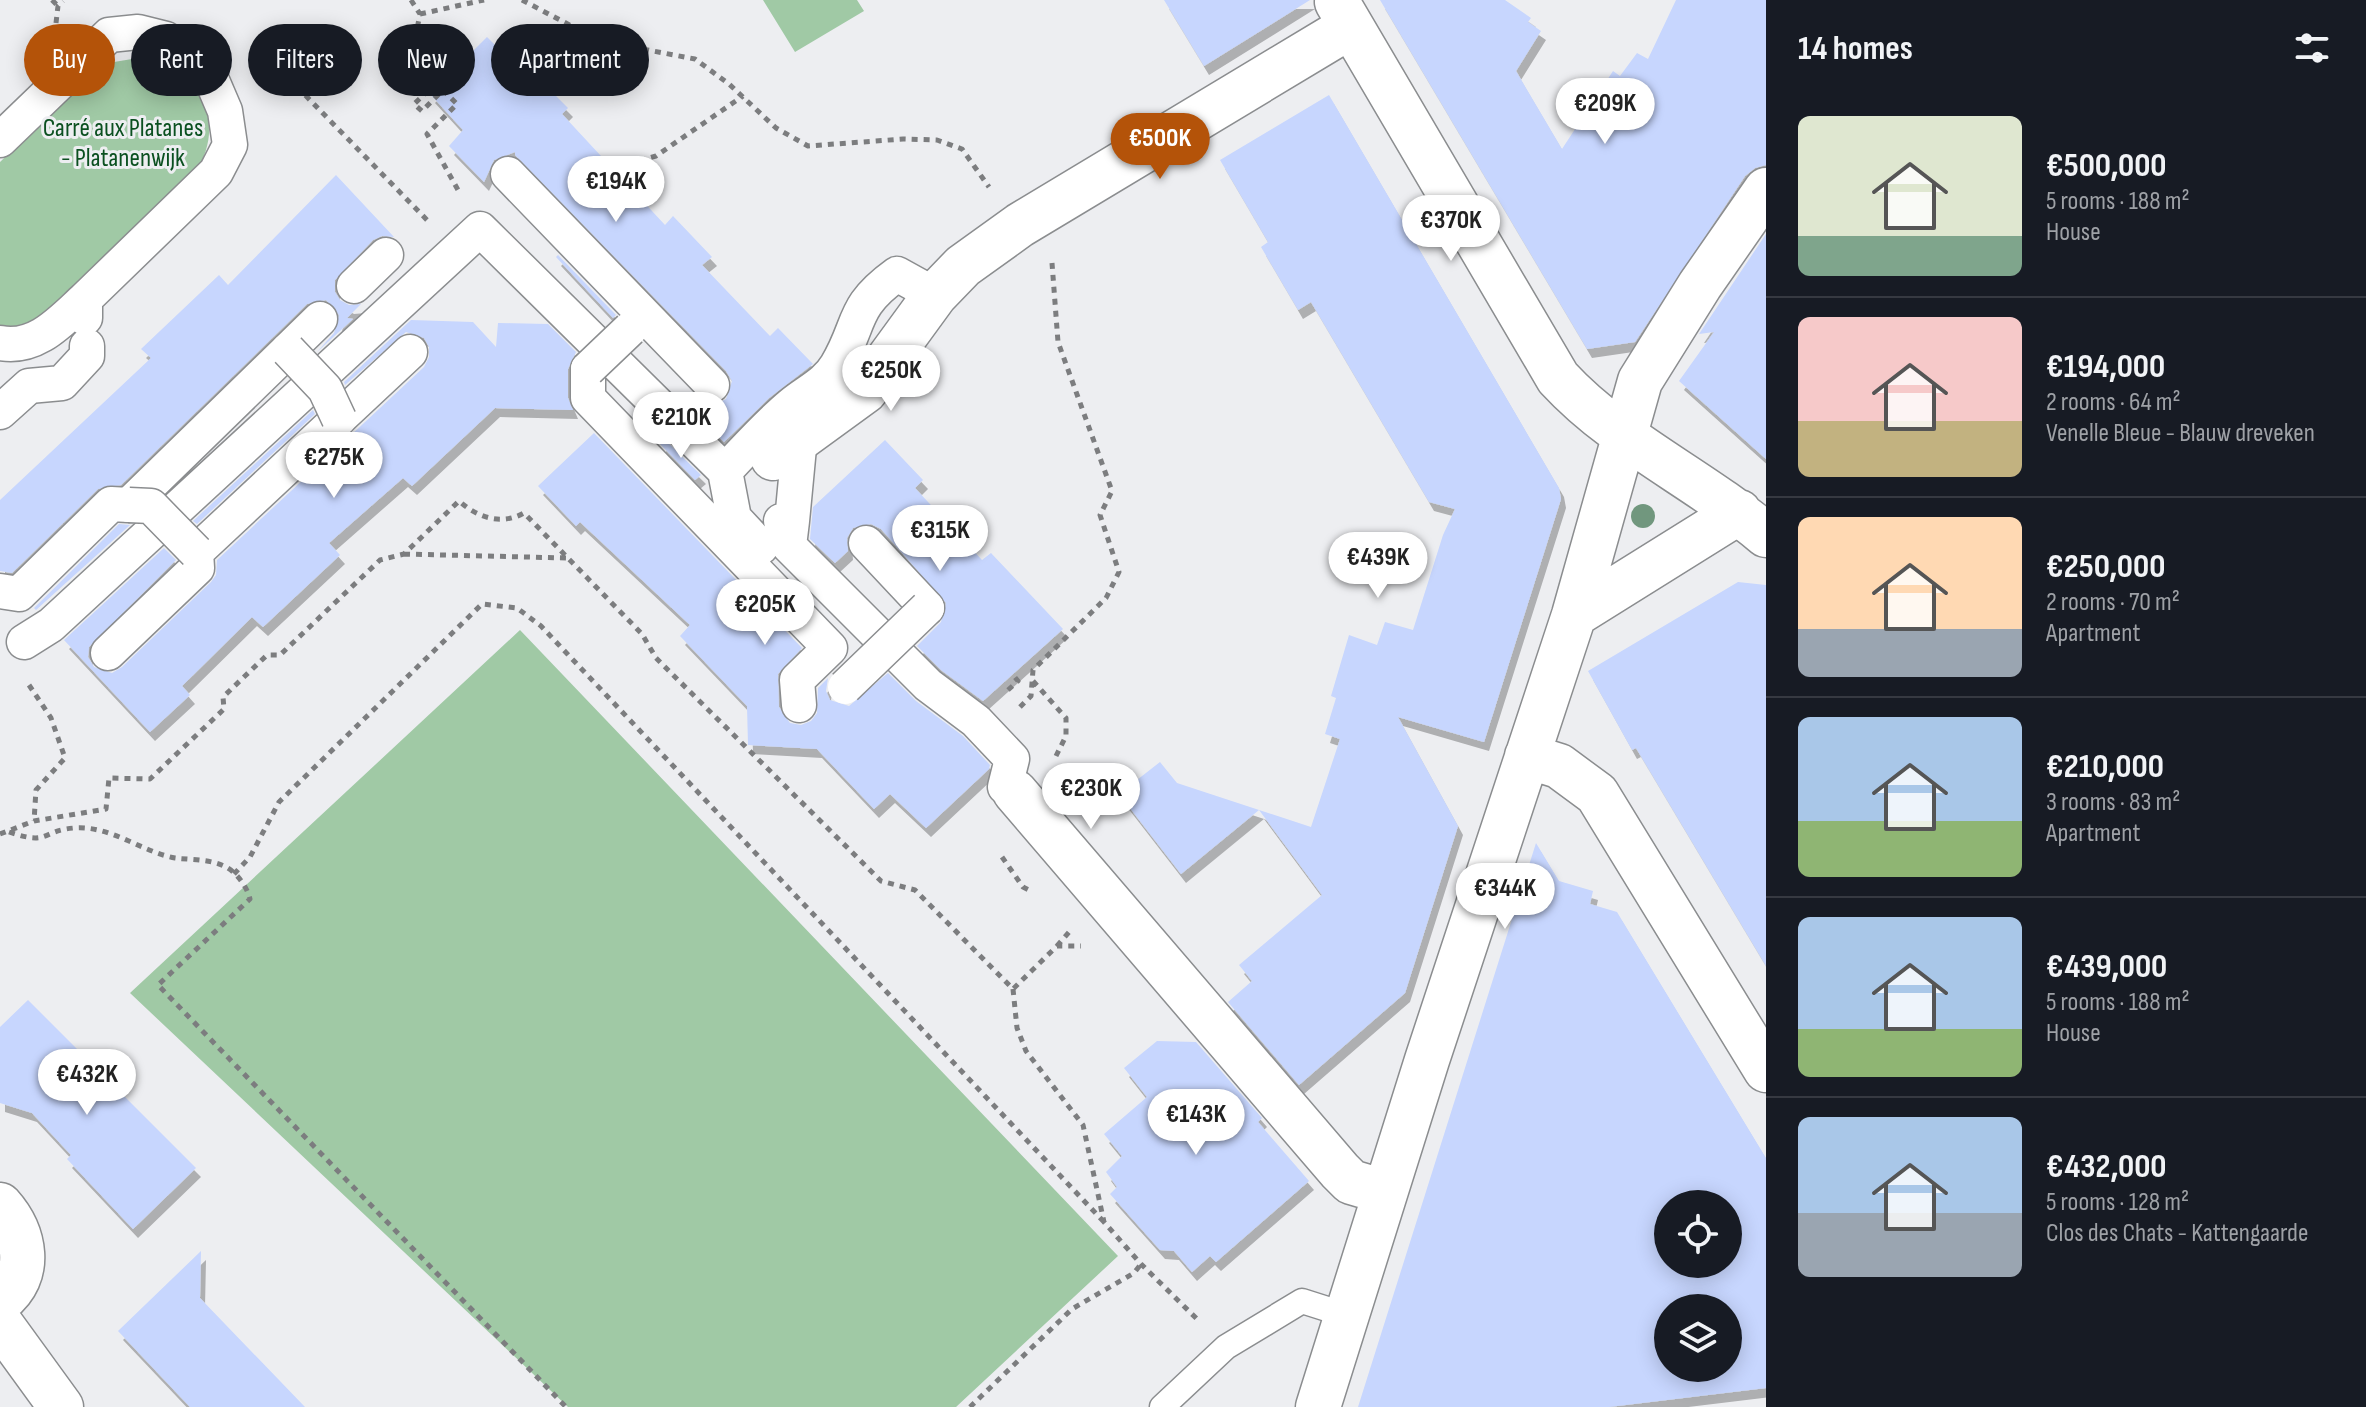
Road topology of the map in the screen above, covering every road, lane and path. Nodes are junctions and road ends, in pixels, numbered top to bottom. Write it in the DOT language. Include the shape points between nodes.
graph roads {
  1 [pos="52,0"];
  2 [pos="64,0"];
  3 [pos="411,0"];
  4 [pos="484,0"];
  5 [pos="522,0"];
  6 [pos="58,6"];
  7 [pos="68,6"];
  8 [pos="1343,13"];
  9 [pos="420,14"];
  10 [pos="131,33"];
  11 [pos="232,64"];
  12 [pos="219,96"];
  13 [pos="743,96"];
  14 [pos="0,140"];
  15 [pos="508,174"];
  16 [pos="611,181"];
  17 [pos="1766,190"];
  18 [pos="1034,238"];
  19 [pos="469,240"];
  20 [pos="386,255"];
  21 [pos="354,286"];
  22 [pos="320,319"];
  23 [pos="85,321"];
  24 [pos="637,322"];
  25 [pos="0,343"];
  26 [pos="288,350"];
  27 [pos="410,352"];
  28 [pos="712,385"];
  29 [pos="0,412"];
  30 [pos="339,419"];
  31 [pos="1625,435"];
  32 [pos="768,487"];
  33 [pos="129,505"];
  34 [pos="1752,523"];
  35 [pos="866,543"];
  36 [pos="196,552"];
  37 [pos="404,554"];
  38 [pos="567,558"];
  39 [pos="43,566"];
  40 [pos="0,585"];
  41 [pos="0,591"];
  42 [pos="1574,615"];
  43 [pos="24,642"];
  44 [pos="108,653"];
  45 [pos="22,678"];
  46 [pos="1018,681"];
  47 [pos="1031,691"];
  48 [pos="1527,756"];
  49 [pos="1048,763"];
  50 [pos="1010,790"];
  51 [pos="34,821"];
  52 [pos="8,831"];
  53 [pos="0,834"];
  54 [pos="234,874"];
  55 [pos="1064,936"];
  56 [pos="1057,946"];
  57 [pos="1078,948"];
  58 [pos="1013,989"];
  59 [pos="1766,1070"];
  60 [pos="1385,1192"];
  61 [pos="0,1205"];
  62 [pos="1104,1222"];
  63 [pos="1141,1264"];
  64 [pos="0,1301"];
  65 [pos="1346,1315"];
  66 [pos="0,1323"];
  67 [pos="1226,1347"];
  68 [pos="61,1407"];
  69 [pos="566,1407"];
  70 [pos="970,1407"];
  71 [pos="1162,1407"];
  72 [pos="1318,1407"];
  1 -- 6 [label="path"];
  2 -- 7 [label="path"];
  3 -- 9 [label="path"];
  4 -- 9 [label="path"];
  5 -- 13 [label="path" via="600,41 695,59"];
  8 -- 18 [label="street"];
  8 -- 31 [label="street" via="1558,378 1586,408"];
  9 -- 19 [label="path" via="416,34 430,89 414,104 422,111 443,90 457,104 427,134"];
  10 -- 14 [label="street" via="109,35"];
  11 -- 19 [label="path" via="248,56 267,56"];
  12 -- 23 [label="street" via="230,145 216,172"];
  13 -- 16 [label="path" via="656,156 628,164"];
  13 -- 18 [label="path" via="776,128 808,146 903,139 937,140 962,149"];
  15 -- 24 [label="street"];
  17 -- 31 [label="street" via="1640,381"];
  18 -- 32 [label="street" via="963,266 935,295 865,391"];
  18 -- 49 [label="path" via="1058,342 1112,491 1100,515 1119,572 1106,598 1033,670 1032,681 1066,718 1066,736"];
  19 -- 32 [label="street"];
  19 -- 43 [label="street" via="51,625"];
  20 -- 21 [label="street"];
  22 -- 26 [label="street"];
  23 -- 25 [label="street" via="15,346"];
  23 -- 29 [label="street" via="87,356 62,383 29,386"];
  24 -- 28 [label="street"];
  24 -- 35 [label="street, bridge" via="588,369 588,398 830,648 797,680 802,696 845,687 927,608"];
  26 -- 30 [label="street, bridge" via="325,389"];
  26 -- 33 [label="street"];
  27 -- 30 [label="street"];
  30 -- 36 [label="street"];
  31 -- 34 [label="street"];
  31 -- 42 [label="street"];
  32 -- 50 [label="street" via="789,546 928,685 976,721 1012,759"];
  33 -- 36 [label="street, bridge" via="151,506"];
  33 -- 41 [label="street" via="111,504 19,594"];
  34 -- 42 [label="street"];
  36 -- 44 [label="street" via="197,568"];
  37 -- 38 [label="path"];
  37 -- 38 [label="path" via="459,501 482,517 524,513"];
  37 -- 51 [label="path" via="380,560 280,655 267,655 223,697 224,709 150,779 109,778 106,809"];
  38 -- 58 [label="path" via="642,634 656,658 881,881 915,890"];
  39 -- 40 [label="street" via="21,586"];
  42 -- 48 [label="street"];
  45 -- 51 [label="path" via="51,718 65,758 36,790"];
  46 -- 47 [label="path" via="1014,674"];
  48 -- 59 [label="street" via="1559,766 1597,794"];
  48 -- 60 [label="street"];
  50 -- 60 [label="street" via="1340,1171 1351,1182"];
  51 -- 52 [label="path"];
  52 -- 53 [label="path"];
  52 -- 54 [label="path" via="35,841 82,829 174,857 226,866"];
  54 -- 62 [label="path" via="250,857 279,802 482,604 517,608 541,626"];
  54 -- 69 [label="path" via="250,899 158,985"];
  55 -- 56 [label="path"];
  56 -- 57 [label="path"];
  56 -- 58 [label="path"];
  58 -- 62 [label="path" via="1017,1028 1026,1051 1083,1125"];
  60 -- 65 [label="street"];
  61 -- 64 [label="street" via="13,1220 23,1259 19,1278"];
  62 -- 63 [label="path"];
  63 -- 67 [label="path"];
  63 -- 70 [label="path" via="1072,1309"];
  65 -- 67 [label="lane" via="1302,1301"];
  65 -- 72 [label="street"];
  66 -- 68 [label="street"];
  67 -- 71 [label="lane"];
}
